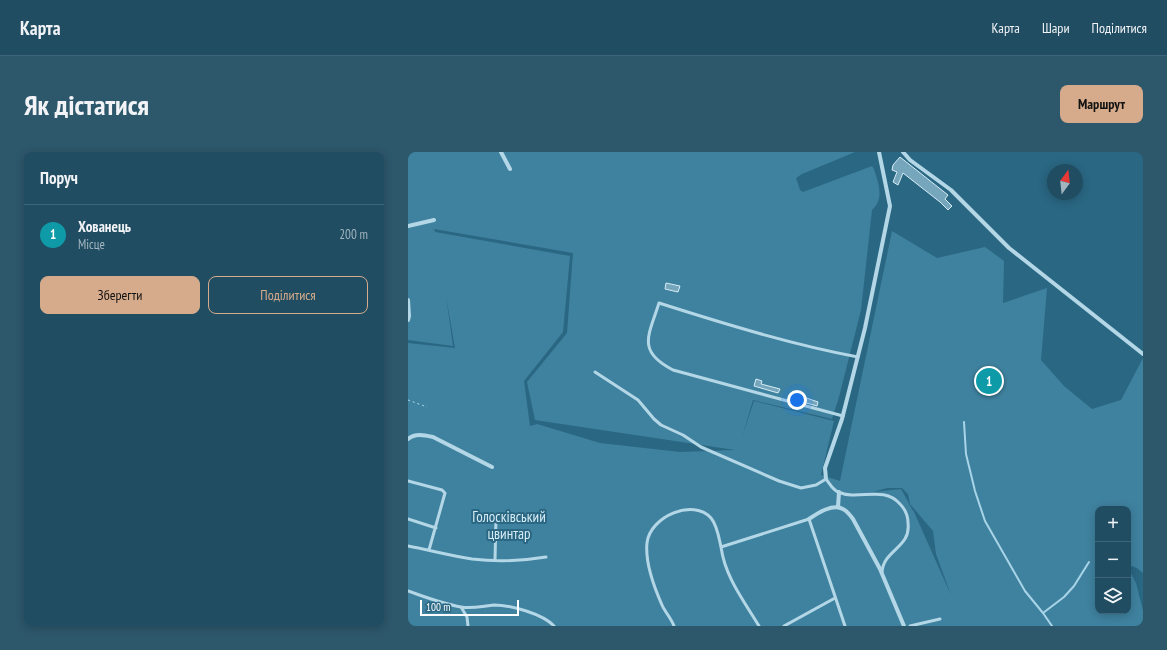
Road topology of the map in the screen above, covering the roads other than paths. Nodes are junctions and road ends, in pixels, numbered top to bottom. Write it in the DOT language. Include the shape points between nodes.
graph roads {
  1 [pos="501,152"];
  2 [pos="879,152"];
  3 [pos="903,152"];
  4 [pos="510,169"];
  5 [pos="434,220"];
  6 [pos="408,226"];
  7 [pos="408,300"];
  8 [pos="408,320"];
  9 [pos="1143,354"];
  10 [pos="858,357"];
  11 [pos="595,372"];
  12 [pos="843,416"];
  13 [pos="408,439"];
  14 [pos="492,467"];
  15 [pos="826,479"];
  16 [pos="408,481"];
  17 [pos="839,492"];
  18 [pos="838,507"];
  19 [pos="496,518"];
  20 [pos="408,519"];
  21 [pos="810,519"];
  22 [pos="436,528"];
  23 [pos="408,546"];
  24 [pos="721,547"];
  25 [pos="429,550"];
  26 [pos="546,558"];
  27 [pos="495,560"];
  28 [pos="882,574"];
  29 [pos="408,591"];
  30 [pos="835,598"];
  31 [pos="461,607"];
  32 [pos="940,618"];
  33 [pos="468,626"];
  34 [pos="554,626"];
  35 [pos="674,626"];
  36 [pos="759,626"];
  37 [pos="784,626"];
  38 [pos="845,626"];
  39 [pos="904,626"];
  40 [pos="910,626"];
  1 -- 4 [label="street"];
  2 -- 10 [label="street" via="890,206"];
  3 -- 9 [label="street" via="951,190 1009,248"];
  5 -- 6 [label="street"];
  7 -- 8 [label="street"];
  10 -- 12 [label="street"];
  10 -- 12 [label="lane" via="811,348 659,303 648,340 652,356 660,364 673,370"];
  11 -- 15 [label="lane" via="638,400 661,425 713,453 801,488 816,485"];
  12 -- 15 [label="street" via="825,468"];
  13 -- 14 [label="street" via="416,435 433,437"];
  15 -- 17 [label="lane"];
  16 -- 22 [label="lane" via="444,492"];
  17 -- 18 [label="street"];
  17 -- 28 [label="lane" via="850,495 885,495 896,500 906,513 909,527 906,539 887,558"];
  18 -- 21 [label="street" via="821,512"];
  18 -- 28 [label="street" via="853,519"];
  19 -- 27 [label="lane"];
  20 -- 22 [label="lane"];
  21 -- 24 [label="lane"];
  21 -- 30 [label="lane"];
  22 -- 25 [label="lane"];
  23 -- 25 [label="lane"];
  24 -- 35 [label="lane" via="712,518 701,512 675,512 652,528 647,552 653,584"];
  24 -- 36 [label="lane" via="728,574"];
  25 -- 27 [label="lane"];
  26 -- 27 [label="lane"];
  28 -- 39 [label="street"];
  29 -- 31 [label="lane"];
  30 -- 37 [label="lane"];
  30 -- 38 [label="lane"];
  31 -- 33 [label="lane" via="467,617"];
  31 -- 34 [label="lane" via="507,606 541,617"];
  32 -- 40 [label="lane"];
}
